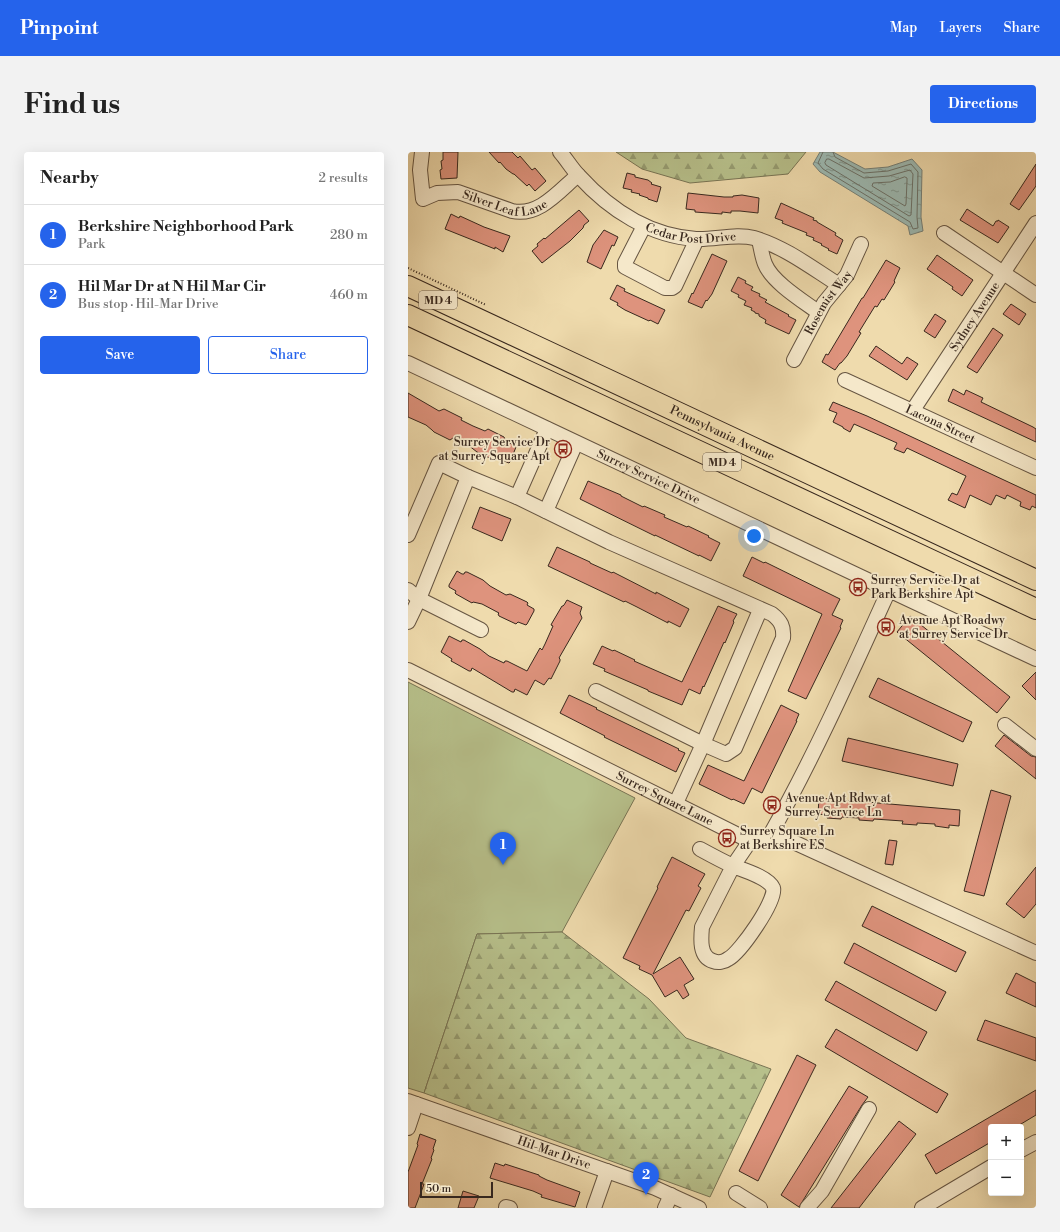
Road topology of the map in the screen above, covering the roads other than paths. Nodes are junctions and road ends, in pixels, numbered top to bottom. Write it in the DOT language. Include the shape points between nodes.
graph roads {
  1 [pos="422,152"];
  2 [pos="560,152"];
  3 [pos="578,175"];
  4 [pos="1036,223"];
  5 [pos="644,226"];
  6 [pos="944,233"];
  7 [pos="697,239"];
  8 [pos="759,240"];
  9 [pos="861,244"];
  10 [pos="1003,272"];
  11 [pos="839,285"];
  12 [pos="408,286"];
  13 [pos="1036,294"];
  14 [pos="818,312"];
  15 [pos="408,315"];
  16 [pos="794,360"];
  17 [pos="408,364"];
  18 [pos="845,380"];
  19 [pos="913,410"];
  20 [pos="548,430"];
  21 [pos="576,443"];
  22 [pos="1036,468"];
  23 [pos="468,477"];
  24 [pos="517,497"];
  25 [pos="546,511"];
  26 [pos="408,535"];
  27 [pos="1036,580"];
  28 [pos="889,590"];
  29 [pos="413,595"];
  30 [pos="1036,609"];
  31 [pos="760,610"];
  32 [pos="408,622"];
  33 [pos="481,630"];
  34 [pos="1036,658"];
  35 [pos="408,670"];
  36 [pos="596,691"];
  37 [pos="1005,725"];
  38 [pos="703,744"];
  39 [pos="1036,749"];
  40 [pos="676,803"];
  41 [pos="769,837"];
  42 [pos="750,841"];
  43 [pos="700,849"];
  44 [pos="734,866"];
  45 [pos="1036,953"];
  46 [pos="412,1103"];
  47 [pos="869,1109"];
  48 [pos="408,1128"];
  49 [pos="1036,1142"];
  50 [pos="1024,1148"];
  51 [pos="988,1169"];
  52 [pos="607,1171"];
  53 [pos="736,1193"];
  54 [pos="671,1195"];
  55 [pos="506,1208"];
  56 [pos="510,1208"];
  57 [pos="594,1208"];
  58 [pos="665,1208"];
  59 [pos="699,1208"];
  60 [pos="760,1208"];
  61 [pos="807,1208"];
  62 [pos="922,1208"];
  1 -- 3 [label="street, Silver Leaf Lane" via="420,170 423,199 458,192 512,211 531,211 542,206"];
  2 -- 3 [label="street, Cedar Post Drive"];
  3 -- 5 [label="street, Cedar Post Drive" via="605,201"];
  4 -- 10 [label="street, Sydney Avenue"];
  5 -- 7 [label="street, Cedar Post Drive"];
  5 -- 7 [label="street" via="625,267 665,288 675,286"];
  6 -- 10 [label="street"];
  7 -- 8 [label="street, Cedar Post Drive" via="746,237"];
  8 -- 11 [label="street, Cedar Post Drive" via="785,250"];
  8 -- 14 [label="street" via="764,263 770,273 793,295"];
  9 -- 11 [label="street, Rosemist Way" via="850,269"];
  10 -- 13 [label="street"];
  10 -- 19 [label="street, Sydney Avenue"];
  11 -- 14 [label="street, Rosemist Way"];
  12 -- 27 [label="highway, Pennsylvania Avenue / MD 4"];
  14 -- 16 [label="street, Rosemist Way"];
  15 -- 30 [label="highway, MD 4"];
  17 -- 20 [label="street, Surrey Service Drive"];
  18 -- 19 [label="street, Lacona Street"];
  19 -- 22 [label="street, Lacona Street"];
  20 -- 21 [label="street, Surrey Service Drive"];
  20 -- 24 [label="street"];
  21 -- 25 [label="street"];
  21 -- 28 [label="street, Surrey Service Drive"];
  23 -- 24 [label="street"];
  23 -- 26 [label="street" via="439,463"];
  23 -- 29 [label="street"];
  24 -- 25 [label="street"];
  25 -- 31 [label="street"];
  28 -- 34 [label="street, Surrey Service Drive"];
  28 -- 41 [label="street" via="828,724"];
  29 -- 32 [label="street"];
  29 -- 33 [label="street"];
  31 -- 38 [label="street"];
  31 -- 38 [label="street" via="772,614 779,620 783,638 735,748 726,754"];
  35 -- 40 [label="street, Surrey Square Lane"];
  36 -- 38 [label="street"];
  37 -- 39 [label="street"];
  38 -- 40 [label="street"];
  40 -- 42 [label="street, Surrey Square Lane"];
  41 -- 42 [label="street"];
  41 -- 45 [label="street" via="789,840"];
  42 -- 44 [label="street"];
  43 -- 44 [label="street"];
  44 -- 44 [label="street" via="702,926 702,948 706,956 716,962 723,962 740,950 756,927 773,894 773,888 769,883"];
  46 -- 48 [label="street"];
  46 -- 52 [label="street, Hil-Mar Drive"];
  47 -- 61 [label="street" via="822,1191"];
  49 -- 50 [label="street"];
  51 -- 62 [label="street"];
  52 -- 54 [label="street, Hil-Mar Drive"];
  52 -- 57 [label="street"];
  53 -- 60 [label="street"];
  54 -- 58 [label="street"];
  54 -- 59 [label="street, Hil-Mar Drive"];
  55 -- 56 [label="street"];
}
